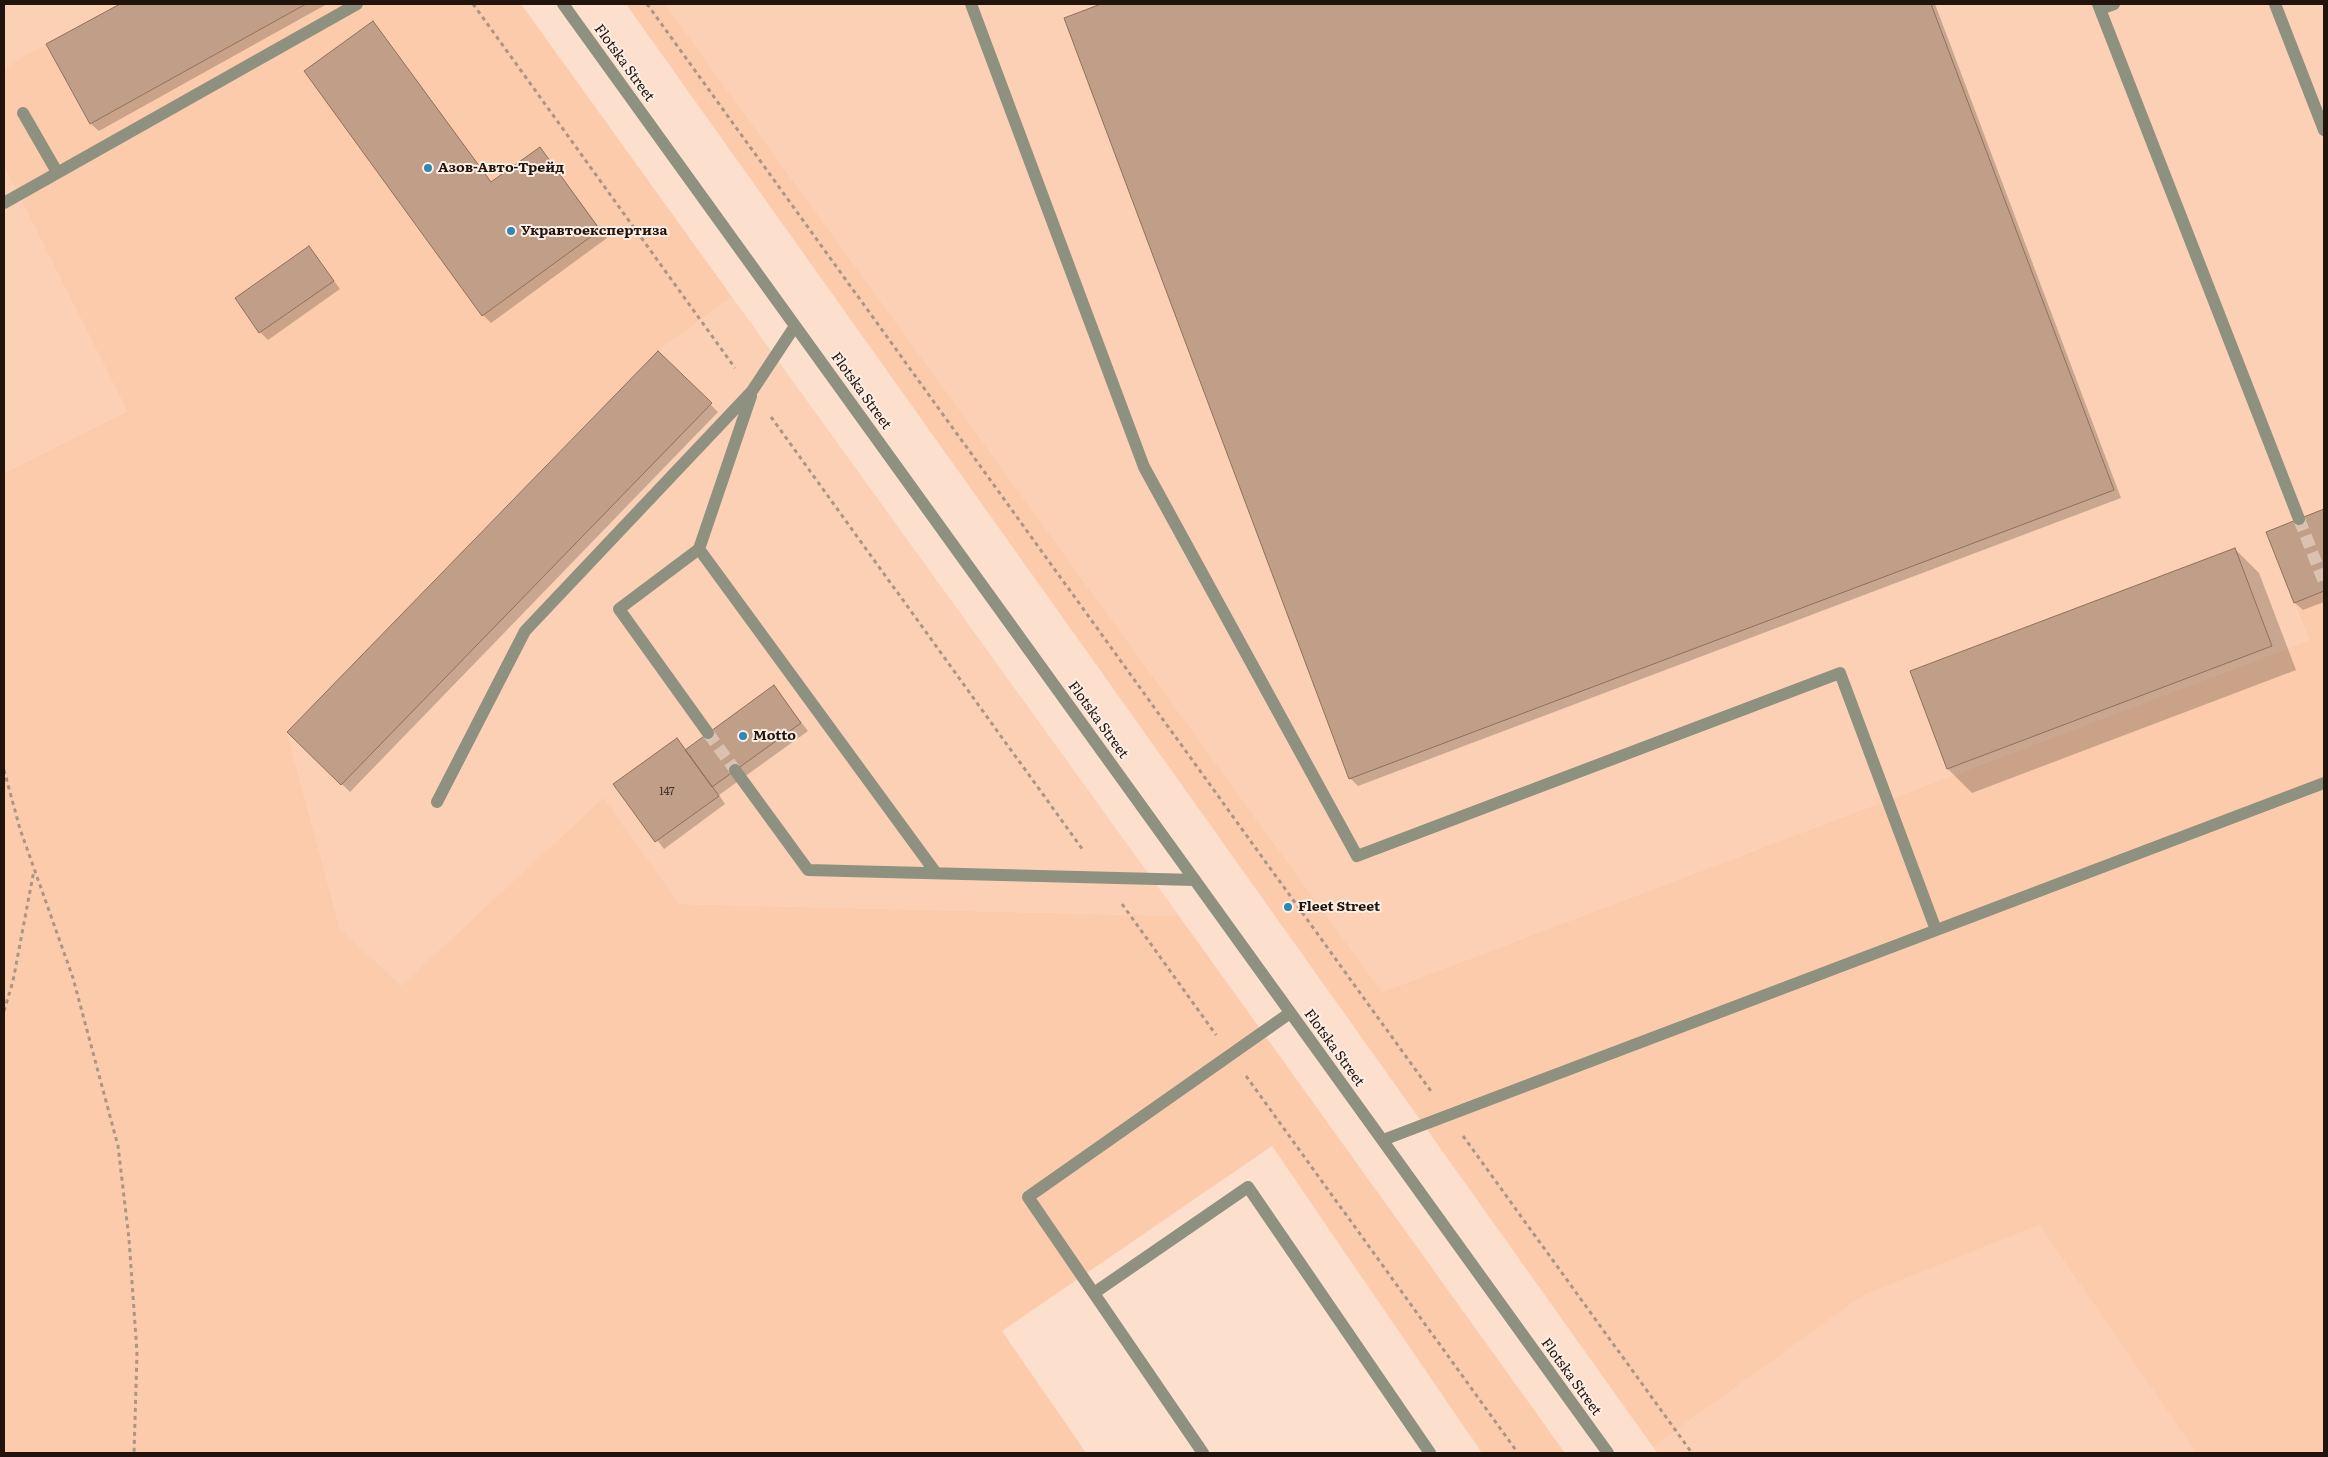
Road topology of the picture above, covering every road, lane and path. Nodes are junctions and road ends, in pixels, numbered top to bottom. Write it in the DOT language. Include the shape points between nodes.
graph roads {
  1 [pos="356,4"];
  2 [pos="473,4"];
  3 [pos="563,4"];
  4 [pos="647,4"];
  5 [pos="971,4"];
  6 [pos="2114,4"];
  7 [pos="2275,4"];
  8 [pos="2099,6"];
  9 [pos="23,113"];
  10 [pos="2324,130"];
  11 [pos="56,172"];
  12 [pos="4,202"];
  13 [pos="796,326"];
  14 [pos="752,391"];
  15 [pos="2299,519"];
  16 [pos="699,548"];
  17 [pos="708,733"];
  18 [pos="4,770"];
  19 [pos="736,770"];
  20 [pos="2324,783"];
  21 [pos="437,802"];
  22 [pos="34,869"];
  23 [pos="936,873"];
  24 [pos="1103,878"];
  25 [pos="1195,880"];
  26 [pos="1936,930"];
  27 [pos="4,1011"];
  28 [pos="1290,1013"];
  29 [pos="1231,1055"];
  30 [pos="1449,1116"];
  31 [pos="1382,1140"];
  32 [pos="1094,1293"];
  33 [pos="134,1453"];
  34 [pos="1203,1453"];
  35 [pos="1430,1453"];
  36 [pos="1518,1453"];
  37 [pos="1608,1453"];
  38 [pos="1692,1453"];
  1 -- 11 [label="street"];
  2 -- 14 [label="path"];
  3 -- 13 [label="street, Flotska Street"];
  4 -- 30 [label="path"];
  5 -- 26 [label="street" via="1144,467 1357,856 1840,673"];
  6 -- 8 [label="street"];
  7 -- 10 [label="street"];
  8 -- 15 [label="street"];
  9 -- 11 [label="street"];
  11 -- 12 [label="street"];
  13 -- 14 [label="street"];
  13 -- 25 [label="street, Flotska Street"];
  14 -- 16 [label="street"];
  14 -- 21 [label="street" via="525,631"];
  14 -- 24 [label="path"];
  16 -- 17 [label="street" via="619,610"];
  16 -- 23 [label="street"];
  18 -- 22 [label="path"];
  19 -- 23 [label="street" via="808,870"];
  20 -- 26 [label="street"];
  22 -- 27 [label="path" via="13,981"];
  22 -- 33 [label="path" via="73,978 118,1146 137,1353"];
  23 -- 24 [label="street"];
  24 -- 25 [label="street"];
  24 -- 29 [label="path"];
  25 -- 28 [label="street, Flotska Street"];
  26 -- 30 [label="street"];
  28 -- 29 [label="street"];
  28 -- 31 [label="street, Flotska Street"];
  29 -- 32 [label="street" via="1028,1197"];
  29 -- 36 [label="path"];
  30 -- 31 [label="street"];
  30 -- 38 [label="path"];
  31 -- 37 [label="street, Flotska Street"];
  32 -- 34 [label="street"];
  32 -- 35 [label="street" via="1248,1187"];
}
